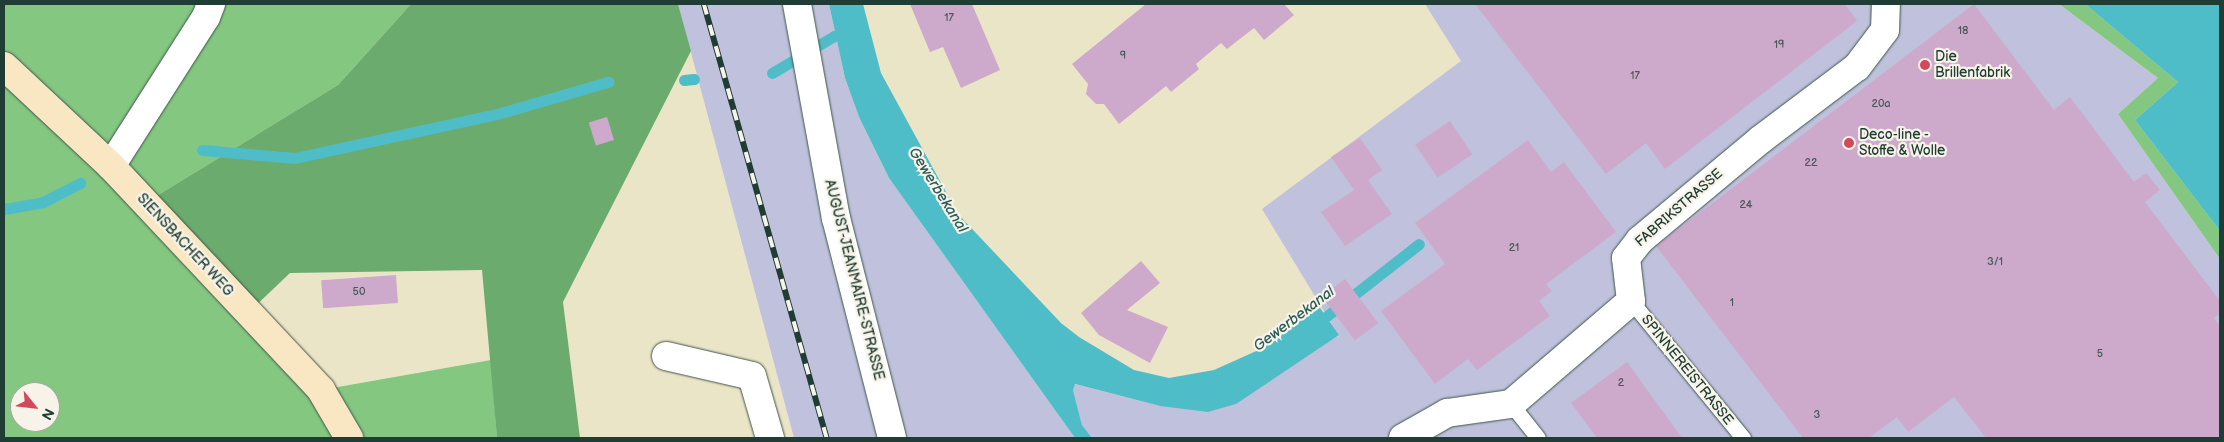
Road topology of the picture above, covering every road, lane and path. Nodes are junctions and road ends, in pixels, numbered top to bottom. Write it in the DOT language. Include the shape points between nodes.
graph roads {
  1 [pos="211,4"];
  2 [pos="797,4"];
  3 [pos="1886,4"];
  4 [pos="4,66"];
  5 [pos="111,166"];
  6 [pos="1631,301"];
  7 [pos="666,356"];
  8 [pos="1511,404"];
  9 [pos="349,438"];
  10 [pos="770,438"];
  11 [pos="892,438"];
  12 [pos="1403,438"];
  13 [pos="1538,438"];
  14 [pos="1743,438"];
  1 -- 5 [label="street" via="206,17"];
  2 -- 11 [label="street, AUGUST-JEANMAIRE-STRASSE" via="836,218"];
  3 -- 6 [label="street, FABRIKSTRASSE" via="1885,30 1858,67 1760,140 1640,240 1626,258"];
  4 -- 5 [label="street, SIENSBACHER WEG"];
  5 -- 9 [label="street, SIENSBACHER WEG" via="321,390"];
  6 -- 8 [label="street"];
  6 -- 14 [label="lane, SPINNEREISTRASSE"];
  7 -- 10 [label="street" via="752,376"];
  8 -- 12 [label="street" via="1447,413"];
  8 -- 13 [label="lane"];
}
